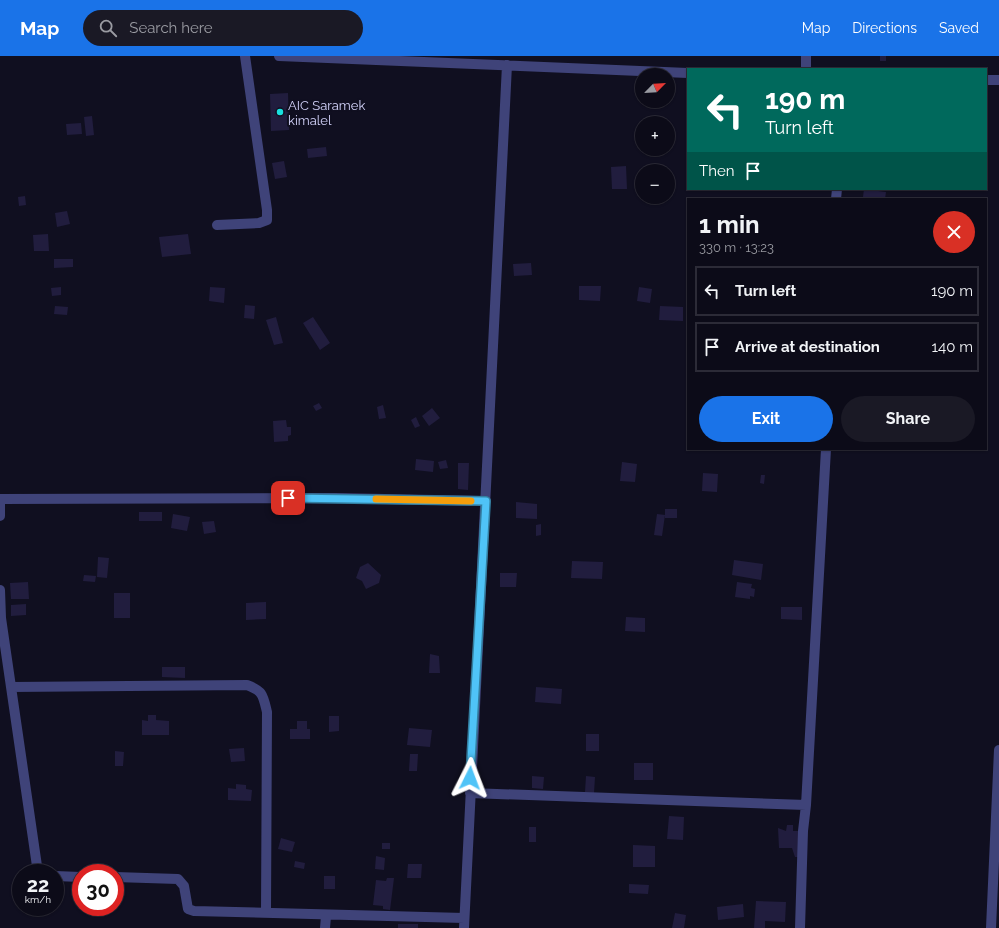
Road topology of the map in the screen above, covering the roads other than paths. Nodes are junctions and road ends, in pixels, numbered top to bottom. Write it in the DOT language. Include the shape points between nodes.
graph roads {
  1 [pos="245,56"];
  2 [pos="279,56"];
  3 [pos="806,56"];
  4 [pos="527,61"];
  5 [pos="507,65"];
  6 [pos="806,68"];
  7 [pos="687,73"];
  8 [pos="987,80"];
  9 [pos="999,80"];
  10 [pos="216,225"];
  11 [pos="826,450"];
  12 [pos="0,499"];
  13 [pos="486,501"];
  14 [pos="0,516"];
  15 [pos="0,590"];
  16 [pos="11,687"];
  17 [pos="999,750"];
  18 [pos="470,793"];
  19 [pos="806,805"];
  20 [pos="37,864"];
  21 [pos="124,877"];
  22 [pos="266,912"];
  23 [pos="326,916"];
  24 [pos="464,923"];
  25 [pos="325,928"];
  26 [pos="800,928"];
  27 [pos="991,928"];
  1 -- 10 [label="street" via="267,220 259,223"];
  2 -- 5 [label="street"];
  3 -- 6 [label="street"];
  4 -- 5 [label="street"];
  4 -- 7 [label="street"];
  5 -- 13 [label="street"];
  8 -- 9 [label="street"];
  11 -- 19 [label="street"];
  12 -- 13 [label="street" via="335,498"];
  12 -- 14 [label="street"];
  13 -- 18 [label="street"];
  15 -- 16 [label="street" via="1,618"];
  16 -- 20 [label="street"];
  16 -- 22 [label="street" via="247,685 258,689 262,693 267,712"];
  17 -- 27 [label="street"];
  18 -- 19 [label="street"];
  18 -- 24 [label="street"];
  19 -- 26 [label="street"];
  21 -- 22 [label="street" via="178,879 182,881 185,889 188,909 194,911"];
  22 -- 23 [label="street"];
  23 -- 24 [label="street"];
  23 -- 25 [label="street"];
}
